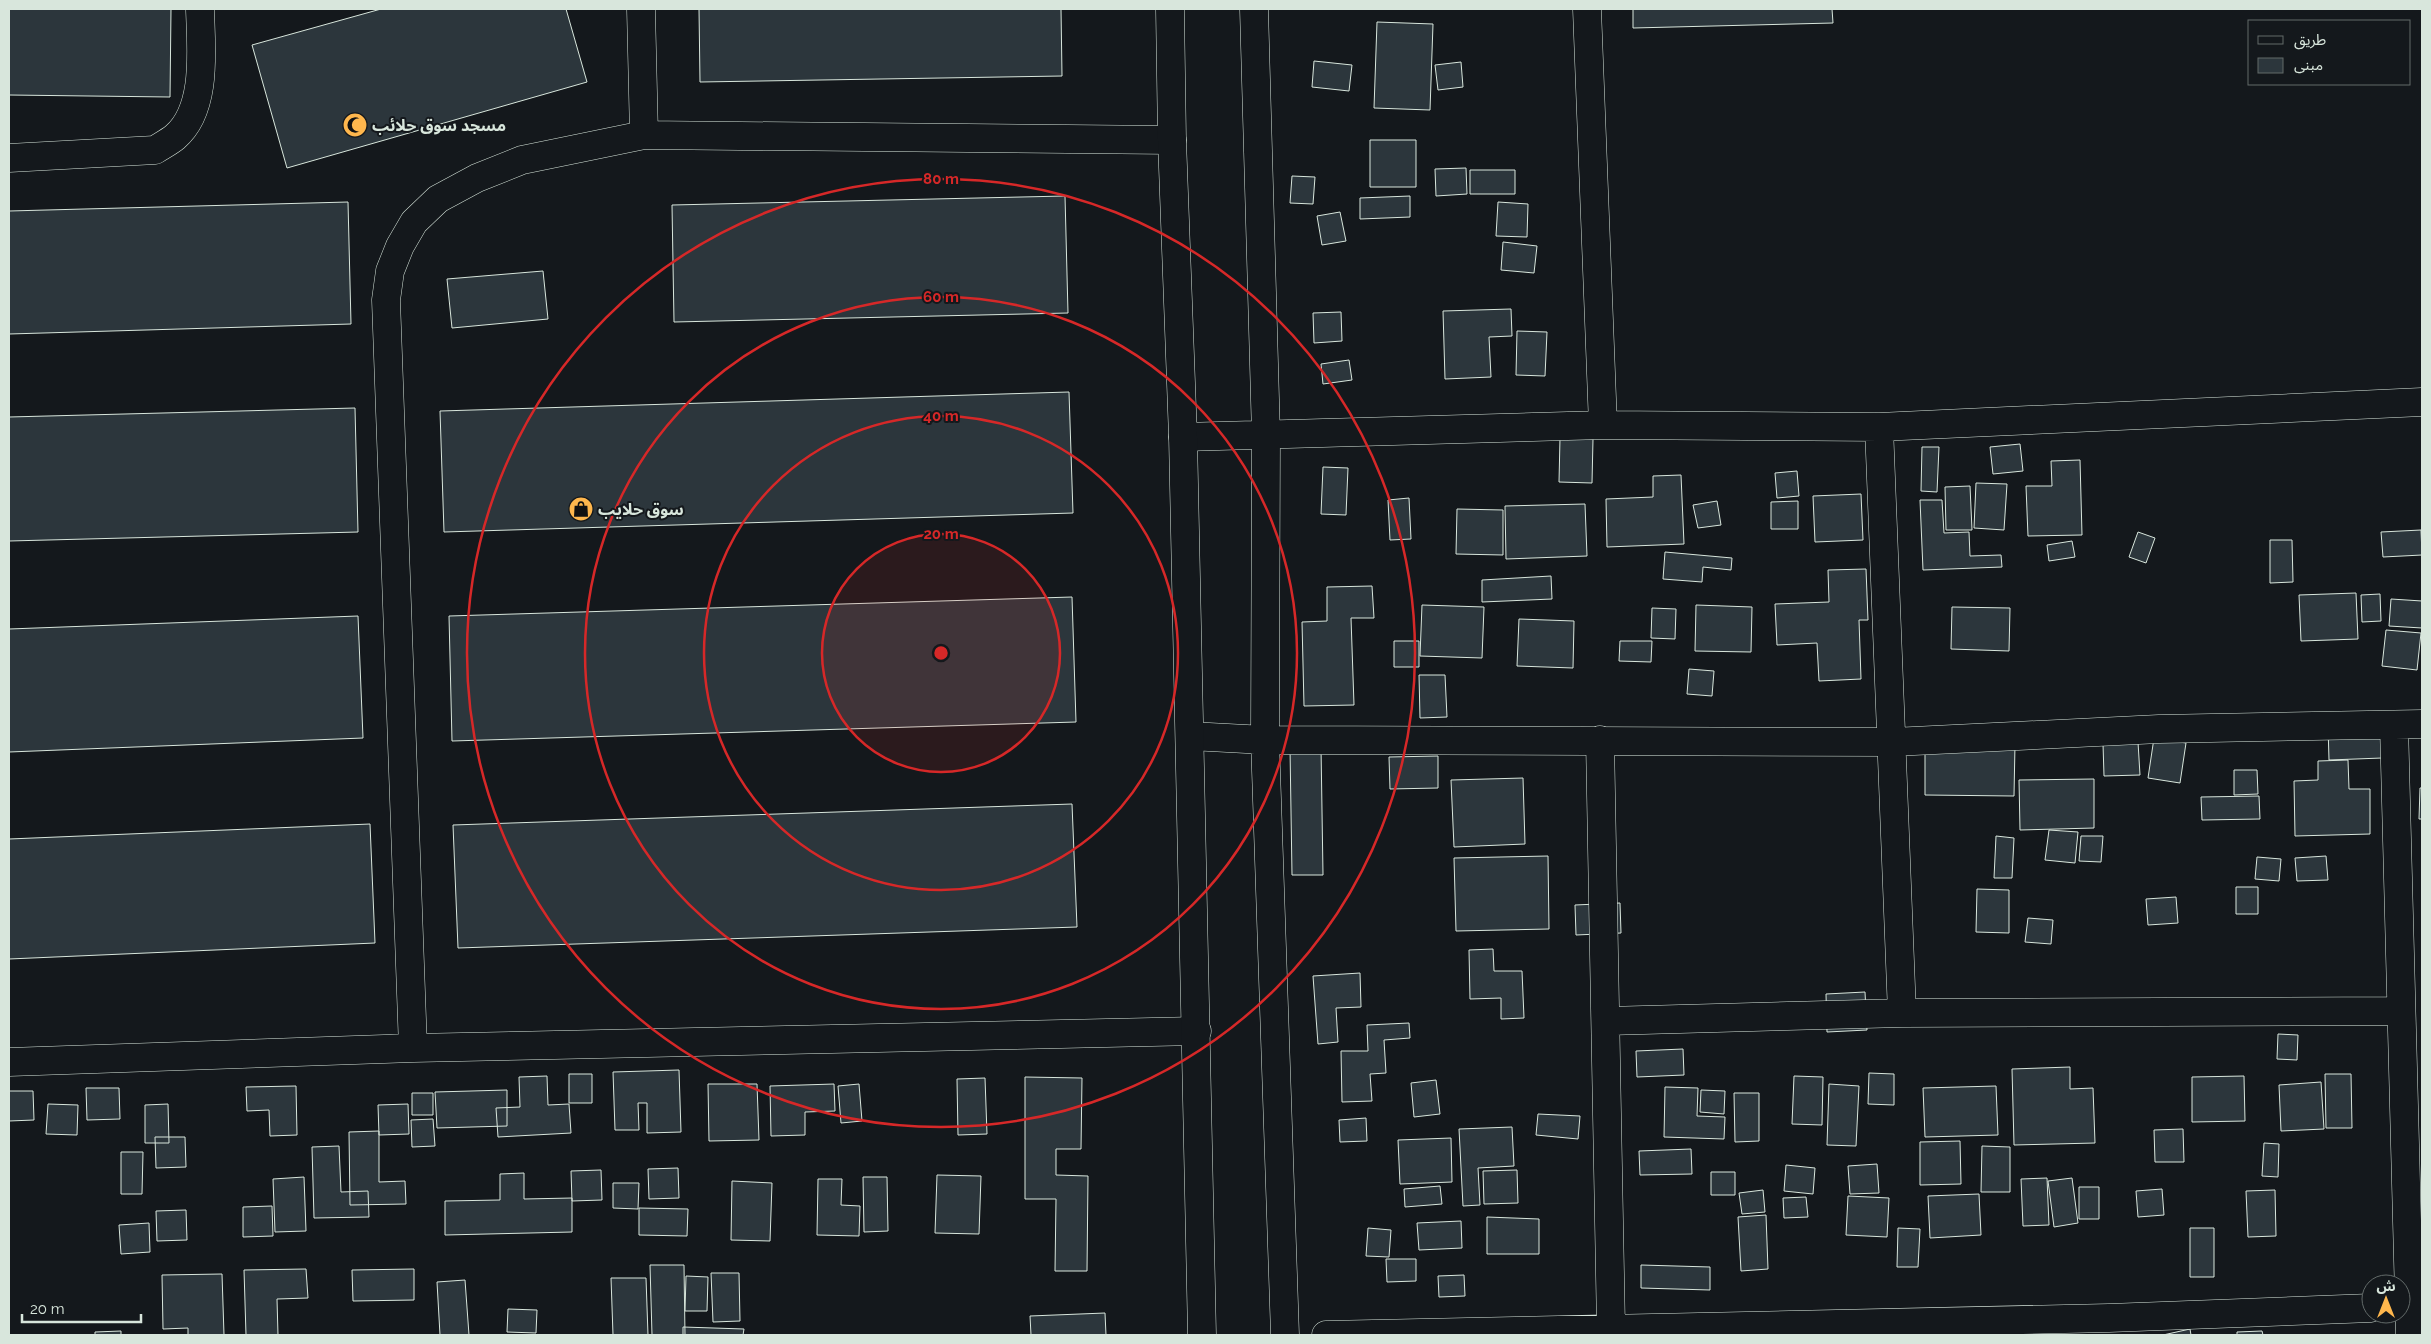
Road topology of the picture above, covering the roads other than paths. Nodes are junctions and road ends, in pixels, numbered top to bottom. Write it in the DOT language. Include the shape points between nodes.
graph roads {
  1 [pos="200,9"];
  2 [pos="641,9"];
  3 [pos="1170,9"];
  4 [pos="1254,9"];
  5 [pos="1587,9"];
  6 [pos="644,135"];
  7 [pos="1172,140"];
  8 [pos="9,158"];
  9 [pos="2422,402"];
  10 [pos="1603,425"];
  11 [pos="1879,427"];
  12 [pos="1266,435"];
  13 [pos="1184,437"];
  14 [pos="2422,724"];
  15 [pos="2394,725"];
  16 [pos="1190,736"];
  17 [pos="1265,740"];
  18 [pos="1600,740"];
  19 [pos="1893,742"];
  20 [pos="2401,1011"];
  21 [pos="1902,1013"];
  22 [pos="1607,1021"];
  23 [pos="1197,1031"];
  24 [pos="413,1048"];
  25 [pos="9,1062"];
  26 [pos="2410,1274"];
  27 [pos="2361,1309"];
  28 [pos="2109,1327"];
  29 [pos="1611,1328"];
  30 [pos="1202,1335"];
  31 [pos="1285,1335"];
  32 [pos="1326,1335"];
  1 -- 8 [label="street" via="201,75 191,117 175,137 155,150"];
  2 -- 6 [label="street"];
  3 -- 7 [label="street"];
  4 -- 12 [label="street"];
  5 -- 10 [label="street"];
  6 -- 7 [label="street"];
  6 -- 24 [label="street" via="522,160 477,178 438,199 414,222 390,271 386,300"];
  7 -- 13 [label="street"];
  9 -- 11 [label="street"];
  10 -- 11 [label="street"];
  10 -- 12 [label="street"];
  11 -- 19 [label="street"];
  12 -- 13 [label="street"];
  12 -- 17 [label="street"];
  13 -- 16 [label="street"];
  14 -- 15 [label="street"];
  15 -- 19 [label="street" via="2159,729"];
  15 -- 20 [label="street"];
  16 -- 17 [label="street"];
  16 -- 23 [label="street"];
  17 -- 18 [label="street"];
  17 -- 31 [label="street"];
  18 -- 19 [label="street"];
  18 -- 22 [label="street"];
  19 -- 21 [label="street"];
  20 -- 21 [label="street"];
  20 -- 26 [label="street"];
  21 -- 22 [label="street"];
  22 -- 29 [label="street"];
  23 -- 24 [label="street"];
  23 -- 30 [label="street"];
  24 -- 25 [label="street"];
  27 -- 28 [label="street"];
  28 -- 29 [label="street"];
  29 -- 32 [label="street"];
}
